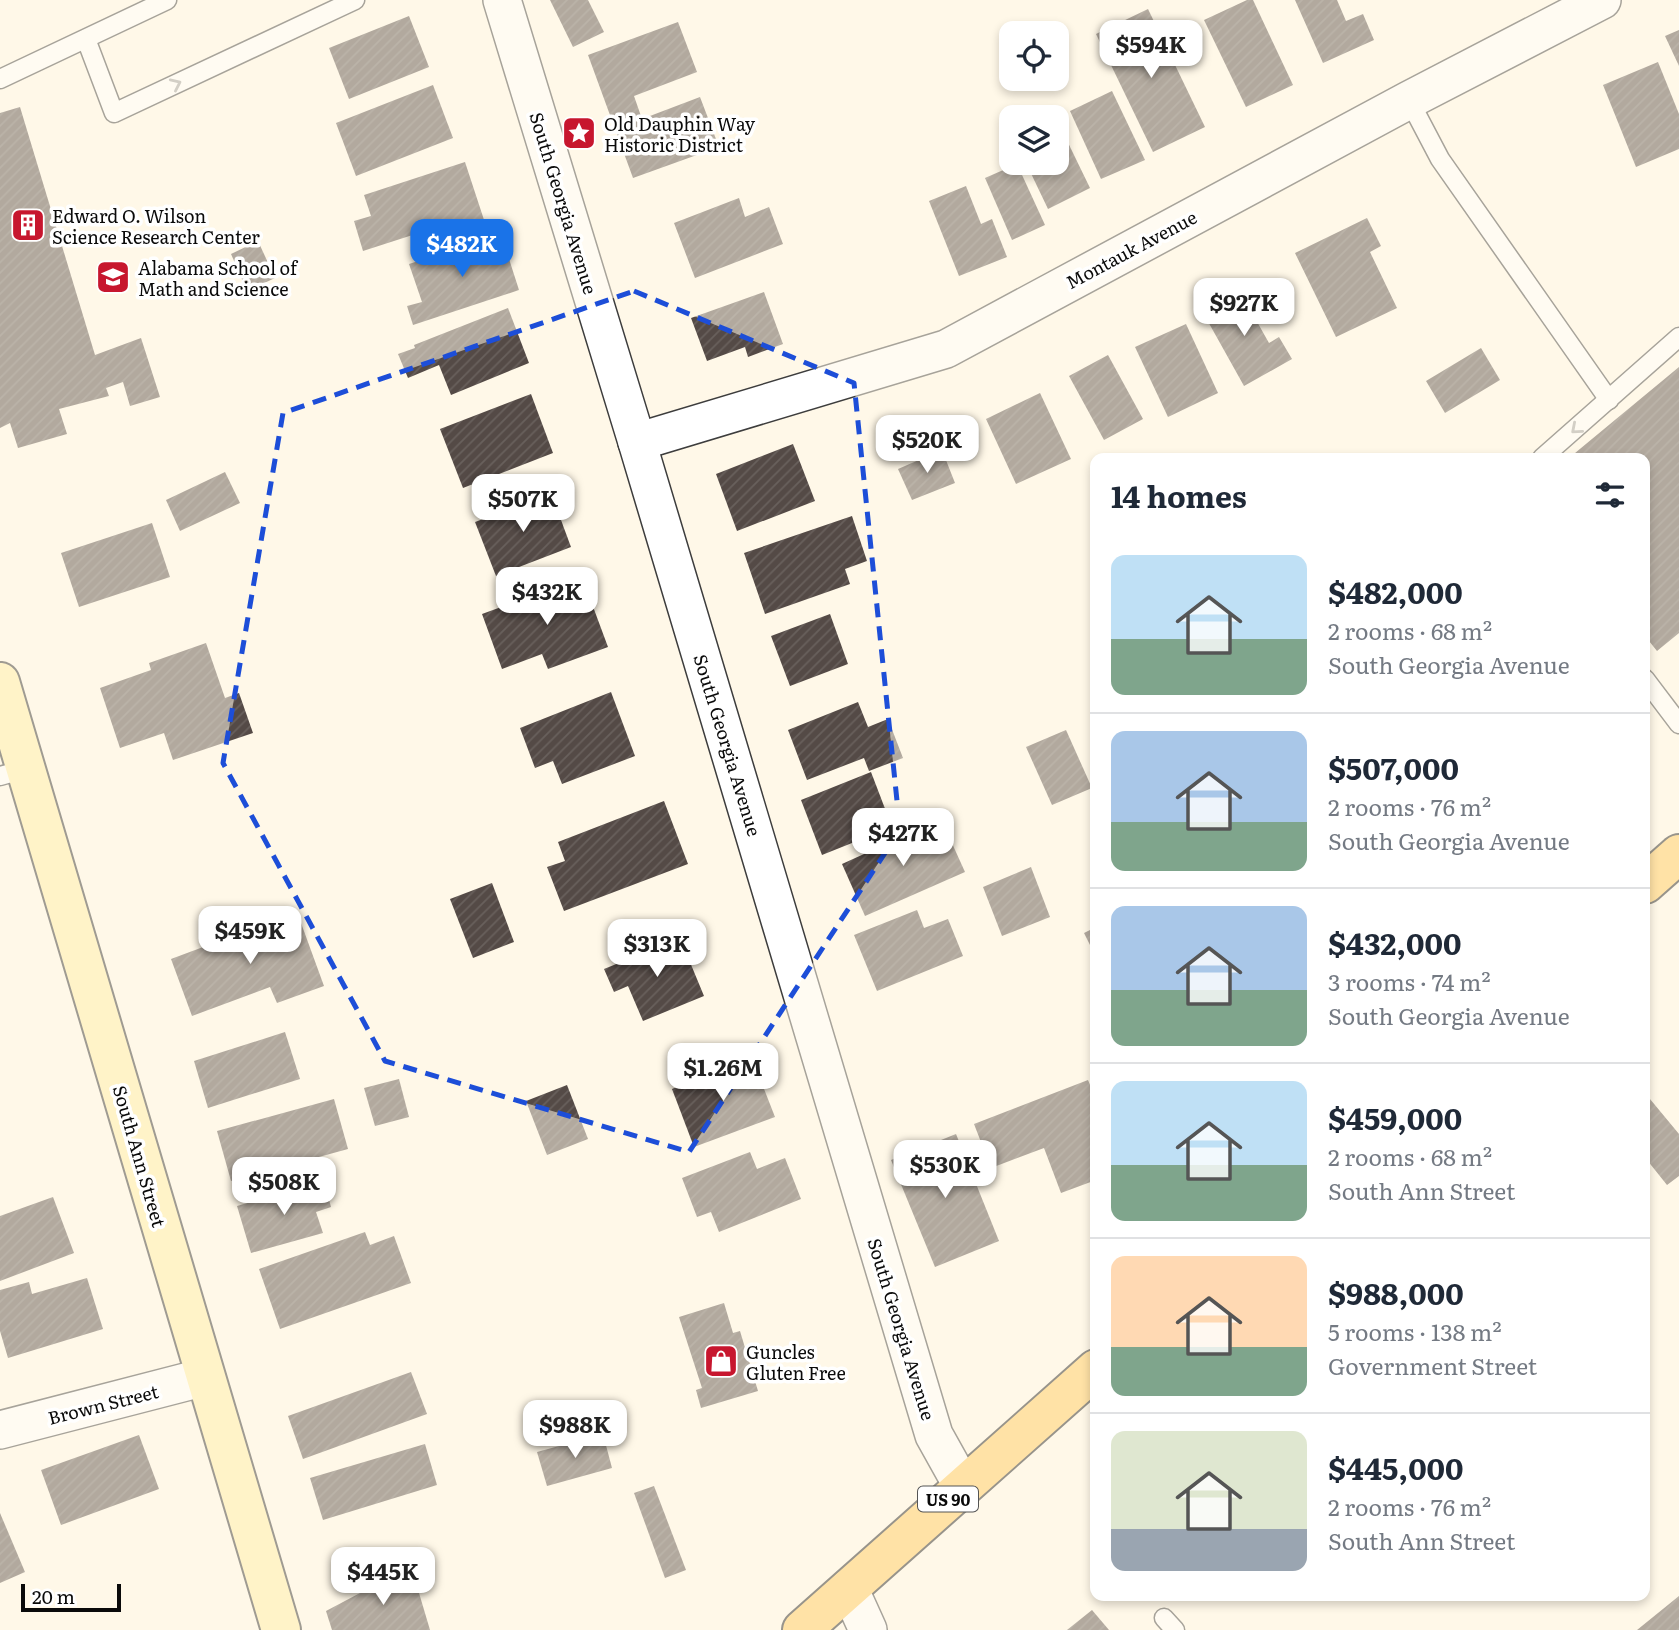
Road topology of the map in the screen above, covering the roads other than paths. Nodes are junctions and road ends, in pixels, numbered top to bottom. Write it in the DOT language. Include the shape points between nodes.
graph roads {
  1 [pos="167,0"];
  2 [pos="355,0"];
  3 [pos="502,0"];
  4 [pos="1602,0"];
  5 [pos="86,39"];
  6 [pos="0,79"];
  7 [pos="1409,100"];
  8 [pos="1679,337"];
  9 [pos="1609,400"];
  10 [pos="637,442"];
  11 [pos="1548,453"];
  12 [pos="0,682"];
  13 [pos="1650,686"];
  14 [pos="1679,724"];
  15 [pos="13,772"];
  16 [pos="1679,854"];
  17 [pos="1650,880"];
  18 [pos="1090,1374"];
  19 [pos="205,1377"];
  20 [pos="0,1430"];
  21 [pos="962,1487"];
  22 [pos="849,1587"];
  23 [pos="281,1630"];
  24 [pos="802,1630"];
  25 [pos="868,1630"];
  1 -- 5 [label="lane"];
  5 -- 2 [label="lane, one-way" via="114,113"];
  3 -- 10 [label="street, South Georgia Avenue"];
  4 -- 7 [label="street, Montauk Avenue"];
  5 -- 6 [label="lane"];
  7 -- 9 [label="lane" via="1440,159"];
  7 -- 10 [label="street, Montauk Avenue" via="946,349"];
  8 -- 9 [label="lane"];
  9 -- 11 [label="lane, one-way"];
  10 -- 21 [label="street, South Georgia Avenue" via="934,1435"];
  12 -- 15 [label="street, South Ann Street"];
  13 -- 14 [label="lane"];
  15 -- 19 [label="street, South Ann Street"];
  16 -- 17 [label="main road"];
  18 -- 21 [label="main road, US 90"];
  19 -- 20 [label="street, Brown Street"];
  19 -- 23 [label="street, South Ann Street"];
  21 -- 22 [label="main road, US 90"];
  22 -- 24 [label="main road, US 90"];
  22 -- 25 [label="street"];
}
